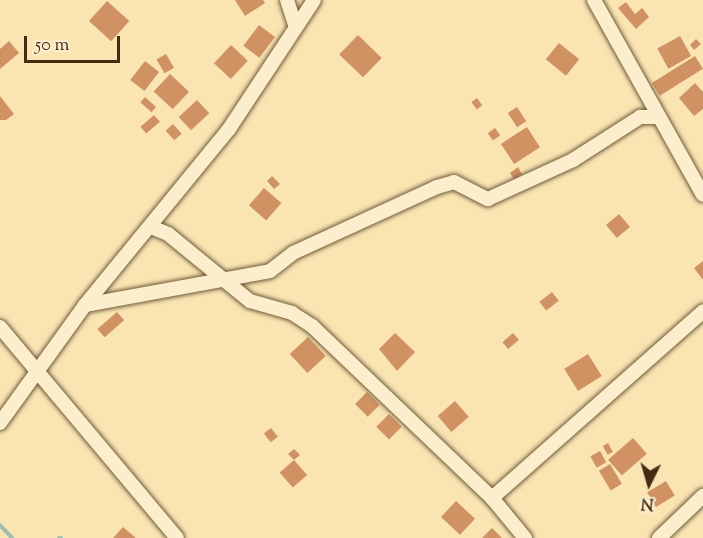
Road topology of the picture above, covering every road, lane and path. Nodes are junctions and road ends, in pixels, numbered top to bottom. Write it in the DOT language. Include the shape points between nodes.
graph roads {
  1 [pos="287,0"];
  2 [pos="314,0"];
  3 [pos="594,0"];
  4 [pos="295,25"];
  5 [pos="659,117"];
  6 [pos="703,195"];
  7 [pos="151,227"];
  8 [pos="225,279"];
  9 [pos="85,304"];
  10 [pos="703,311"];
  11 [pos="0,327"];
  12 [pos="38,371"];
  13 [pos="0,423"];
  14 [pos="703,496"];
  15 [pos="492,498"];
  16 [pos="177,538"];
  17 [pos="525,538"];
  18 [pos="658,538"];
  1 -- 4 [label="street"];
  2 -- 4 [label="street"];
  3 -- 5 [label="street"];
  4 -- 7 [label="street" via="229,129"];
  5 -- 6 [label="street"];
  5 -- 8 [label="street" via="640,117 582,154 488,199 454,182 437,187 293,253 270,271"];
  7 -- 8 [label="street"];
  7 -- 9 [label="street"];
  8 -- 9 [label="street"];
  8 -- 15 [label="street" via="250,301 292,313 312,326"];
  9 -- 12 [label="street"];
  10 -- 15 [label="street"];
  11 -- 12 [label="street"];
  12 -- 13 [label="street"];
  12 -- 16 [label="street"];
  14 -- 18 [label="street"];
  15 -- 17 [label="street"];
}
